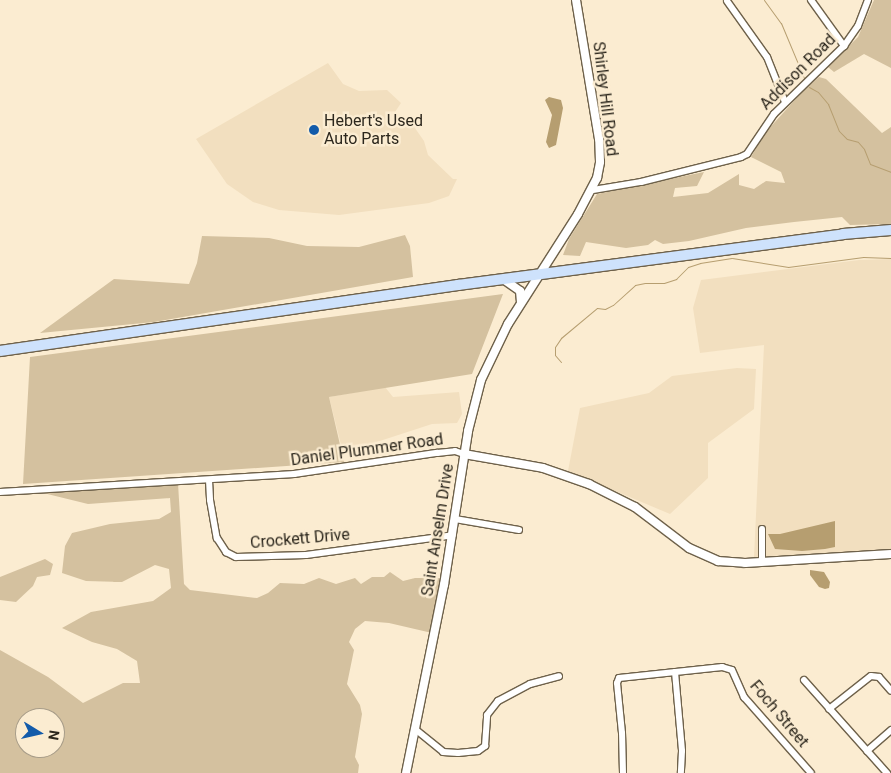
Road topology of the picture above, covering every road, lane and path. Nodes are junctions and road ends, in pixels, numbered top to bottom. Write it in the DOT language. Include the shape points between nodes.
graph roads {
  1 [pos="576,0"];
  2 [pos="811,0"];
  3 [pos="868,0"];
  4 [pos="727,1"];
  5 [pos="844,46"];
  6 [pos="785,102"];
  7 [pos="593,190"];
  8 [pos="891,230"];
  9 [pos="539,274"];
  10 [pos="503,279"];
  11 [pos="521,303"];
  12 [pos="0,351"];
  13 [pos="464,454"];
  14 [pos="209,480"];
  15 [pos="0,492"];
  16 [pos="455,519"];
  17 [pos="762,529"];
  18 [pos="519,530"];
  19 [pos="453,535"];
  20 [pos="891,554"];
  21 [pos="762,562"];
  22 [pos="675,672"];
  23 [pos="559,676"];
  24 [pos="804,680"];
  25 [pos="891,691"];
  26 [pos="829,709"];
  27 [pos="415,729"];
  28 [pos="891,730"];
  29 [pos="867,751"];
  30 [pos="406,773"];
  31 [pos="623,773"];
  32 [pos="681,773"];
  33 [pos="811,773"];
  34 [pos="887,773"];
  1 -- 7 [label="street, Shirley Hill Road" via="600,148 600,168"];
  2 -- 5 [label="street"];
  3 -- 5 [label="street, Addison Road" via="858,26"];
  4 -- 6 [label="street" via="767,58"];
  5 -- 6 [label="street, Addison Road"];
  6 -- 7 [label="street, Addison Road" via="762,129 747,154 737,160"];
  7 -- 9 [label="street, Shirley Hill Road"];
  8 -- 9 [label="main road"];
  9 -- 10 [label="main road"];
  9 -- 11 [label="street, Saint Anselm Drive"];
  10 -- 11 [label="street" via="520,291"];
  10 -- 12 [label="main road"];
  11 -- 13 [label="street, Saint Anselm Drive" via="486,368 476,396"];
  13 -- 14 [label="street, Daniel Plummer Road" via="437,453 318,471"];
  13 -- 16 [label="street, Saint Anselm Drive"];
  13 -- 21 [label="street, Daniel Plummer Road" via="543,468 589,484 635,507 689,548 711,560"];
  14 -- 15 [label="street, Daniel Plummer Road"];
  14 -- 19 [label="street, Crockett Drive" via="217,538 226,552 236,557 306,556"];
  16 -- 18 [label="street"];
  16 -- 19 [label="street, Saint Anselm Drive"];
  17 -- 21 [label="street"];
  19 -- 27 [label="street, Saint Anselm Drive"];
  20 -- 21 [label="street, Daniel Plummer Road"];
  22 -- 31 [label="street" via="622,676 617,683"];
  22 -- 32 [label="street"];
  22 -- 33 [label="street, Foch Street" via="722,667 732,670 744,697"];
  23 -- 27 [label="street" via="530,684 498,701 487,715 485,746 478,751 443,752"];
  24 -- 26 [label="street"];
  25 -- 26 [label="street" via="879,678 871,676"];
  26 -- 29 [label="street"];
  27 -- 30 [label="street, Saint Anselm Drive"];
  28 -- 29 [label="street"];
  29 -- 34 [label="street"];
}
